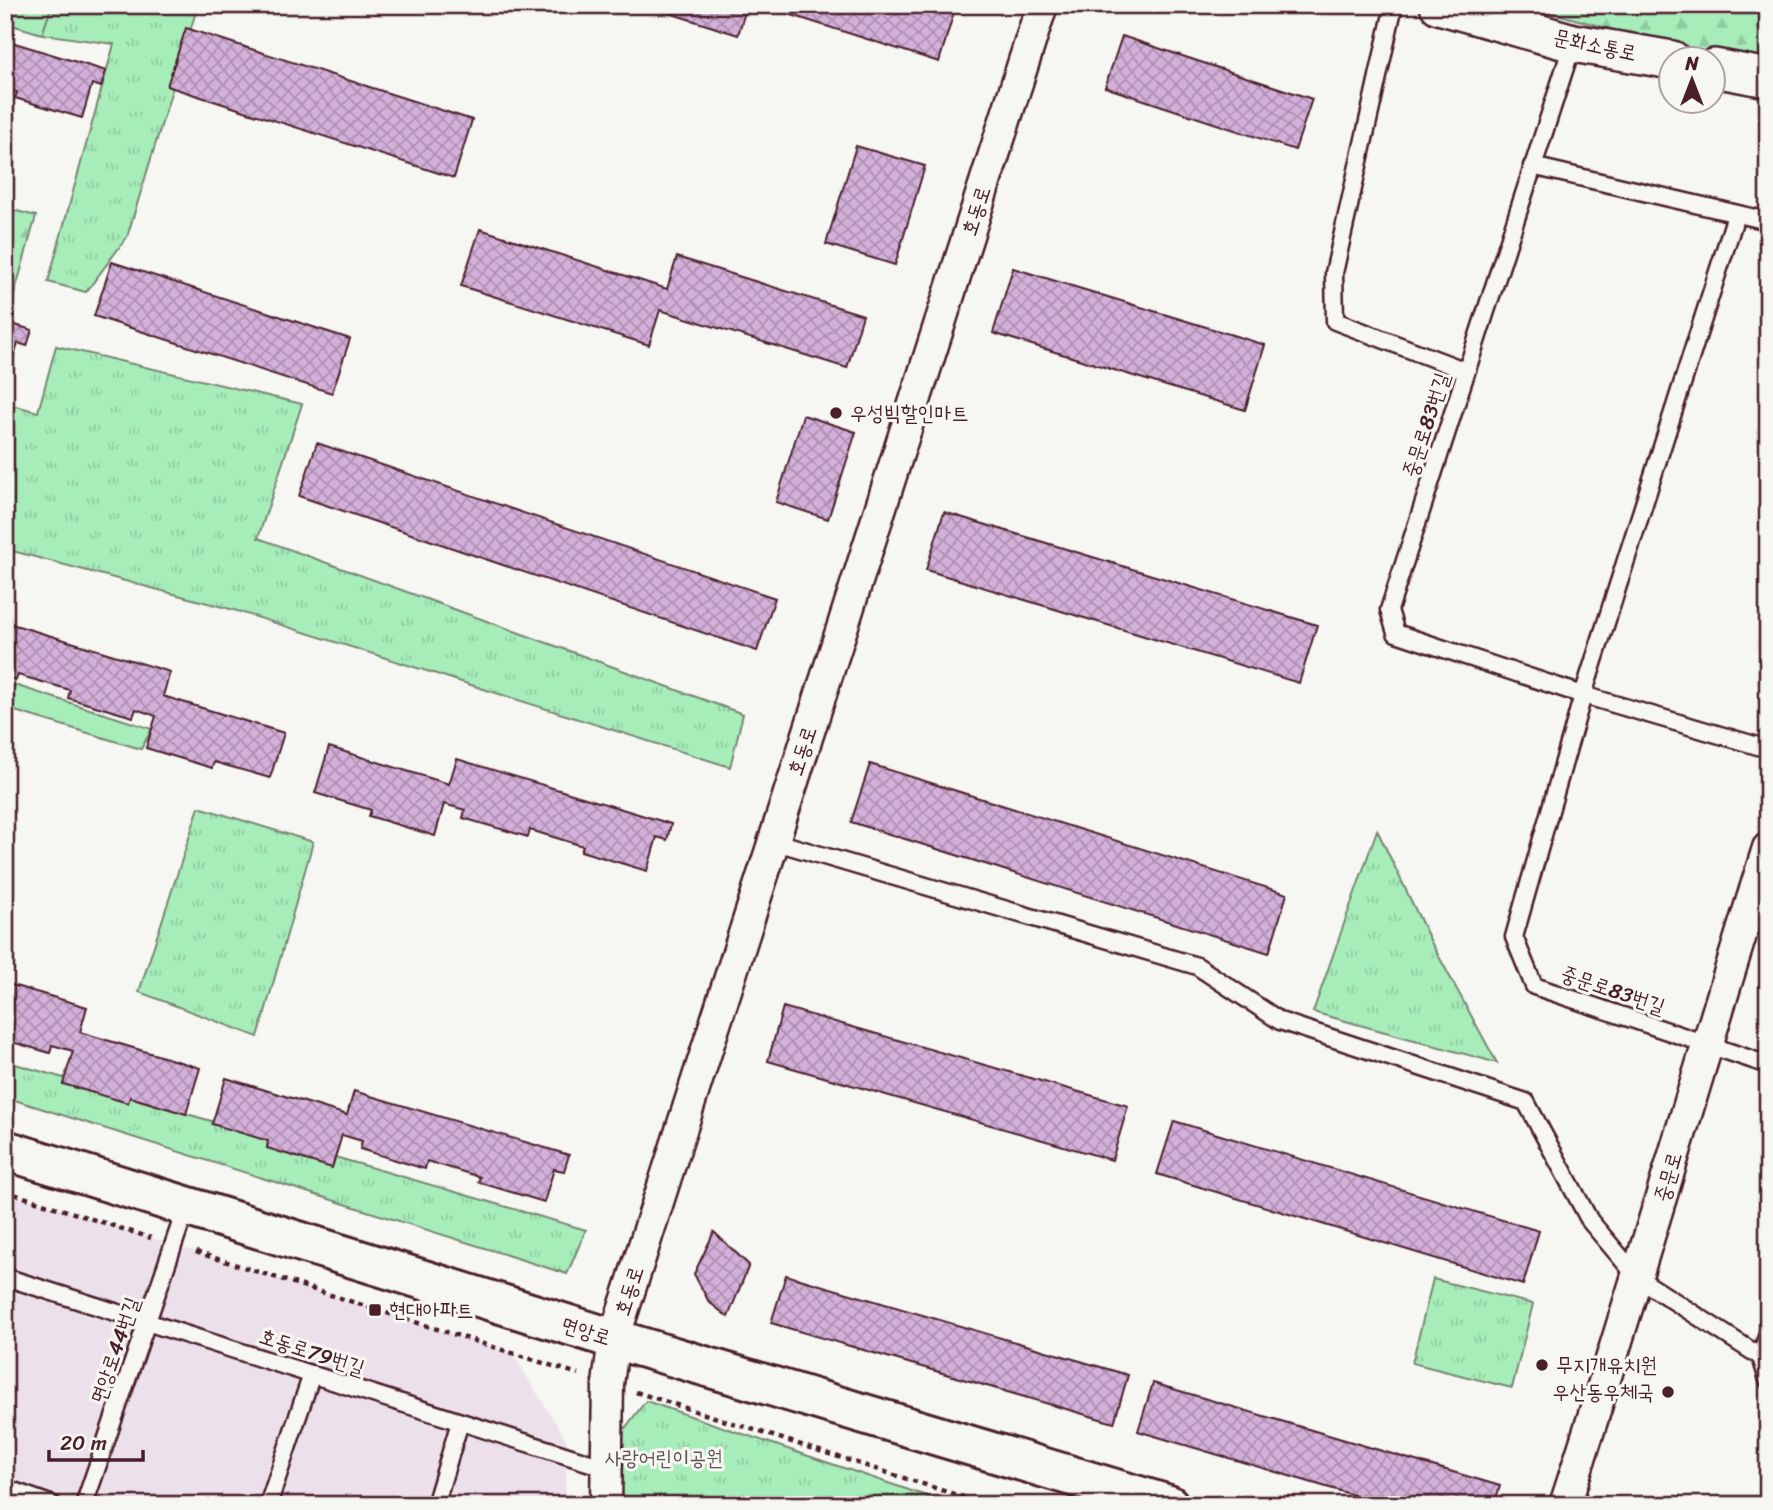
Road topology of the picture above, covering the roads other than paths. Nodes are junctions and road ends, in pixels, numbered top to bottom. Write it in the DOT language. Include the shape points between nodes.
graph roads {
  1 [pos="1042,5"];
  2 [pos="1394,5"];
  3 [pos="1438,5"];
  4 [pos="1573,43"];
  5 [pos="1658,58"];
  6 [pos="1728,71"];
  7 [pos="1768,78"];
  8 [pos="1532,166"];
  9 [pos="1736,215"];
  10 [pos="1768,221"];
  11 [pos="1466,371"];
  12 [pos="1583,695"];
  13 [pos="1768,749"];
  14 [pos="774,841"];
  15 [pos="1768,848"];
  16 [pos="1706,1044"];
  17 [pos="1768,1065"];
  18 [pos="5,1150"];
  19 [pos="186,1208"];
  20 [pos="5,1277"];
  21 [pos="1639,1278"];
  22 [pos="147,1322"];
  23 [pos="1768,1333"];
  24 [pos="614,1339"];
  25 [pos="1760,1357"];
  26 [pos="312,1374"];
  27 [pos="1768,1380"];
  28 [pos="460,1422"];
  29 [pos="606,1468"];
  30 [pos="5,1488"];
  31 [pos="53,1505"];
  32 [pos="84,1505"];
  33 [pos="268,1505"];
  34 [pos="435,1505"];
  35 [pos="606,1505"];
  36 [pos="1170,1505"];
  37 [pos="1565,1505"];
  1 -- 14 [label="street, 호동로"];
  2 -- 11 [label="lane" via="1334,273 1335,321"];
  3 -- 4 [label="street, 문화소통로"];
  4 -- 5 [label="street, 문화소통로"];
  4 -- 8 [label="lane, 중문로83번길"];
  6 -- 7 [label="street"];
  8 -- 9 [label="lane"];
  8 -- 11 [label="lane, 중문로83번길"];
  9 -- 10 [label="lane"];
  9 -- 12 [label="lane, 중문로83번길"];
  11 -- 12 [label="lane, 중문로83번길" via="1389,610 1396,633"];
  12 -- 13 [label="lane, 중문로83번길"];
  12 -- 16 [label="lane, 중문로83번길" via="1514,937 1534,986"];
  14 -- 21 [label="lane" via="1197,966 1280,1021 1526,1102 1590,1221"];
  14 -- 24 [label="street, 호동로"];
  15 -- 16 [label="street, 중문로"];
  16 -- 17 [label="lane, 중문로83번길"];
  16 -- 21 [label="street, 중문로"];
  18 -- 19 [label="main road, 면앙로"];
  19 -- 22 [label="lane, 면앙로44번길"];
  19 -- 24 [label="main road, 면앙로"];
  20 -- 22 [label="lane, 호동로79번길"];
  21 -- 25 [label="lane"];
  21 -- 37 [label="street, 중문로"];
  22 -- 26 [label="lane, 호동로79번길"];
  22 -- 32 [label="lane, 면앙로44번길"];
  23 -- 25 [label="lane"];
  24 -- 29 [label="street, 호동로"];
  24 -- 36 [label="main road, 면앙로"];
  25 -- 27 [label="lane"];
  26 -- 28 [label="lane, 호동로79번길"];
  26 -- 33 [label="lane"];
  28 -- 29 [label="lane, 호동로79번길"];
  28 -- 34 [label="lane"];
  29 -- 35 [label="street, 호동로"];
  30 -- 31 [label="lane"];
}
